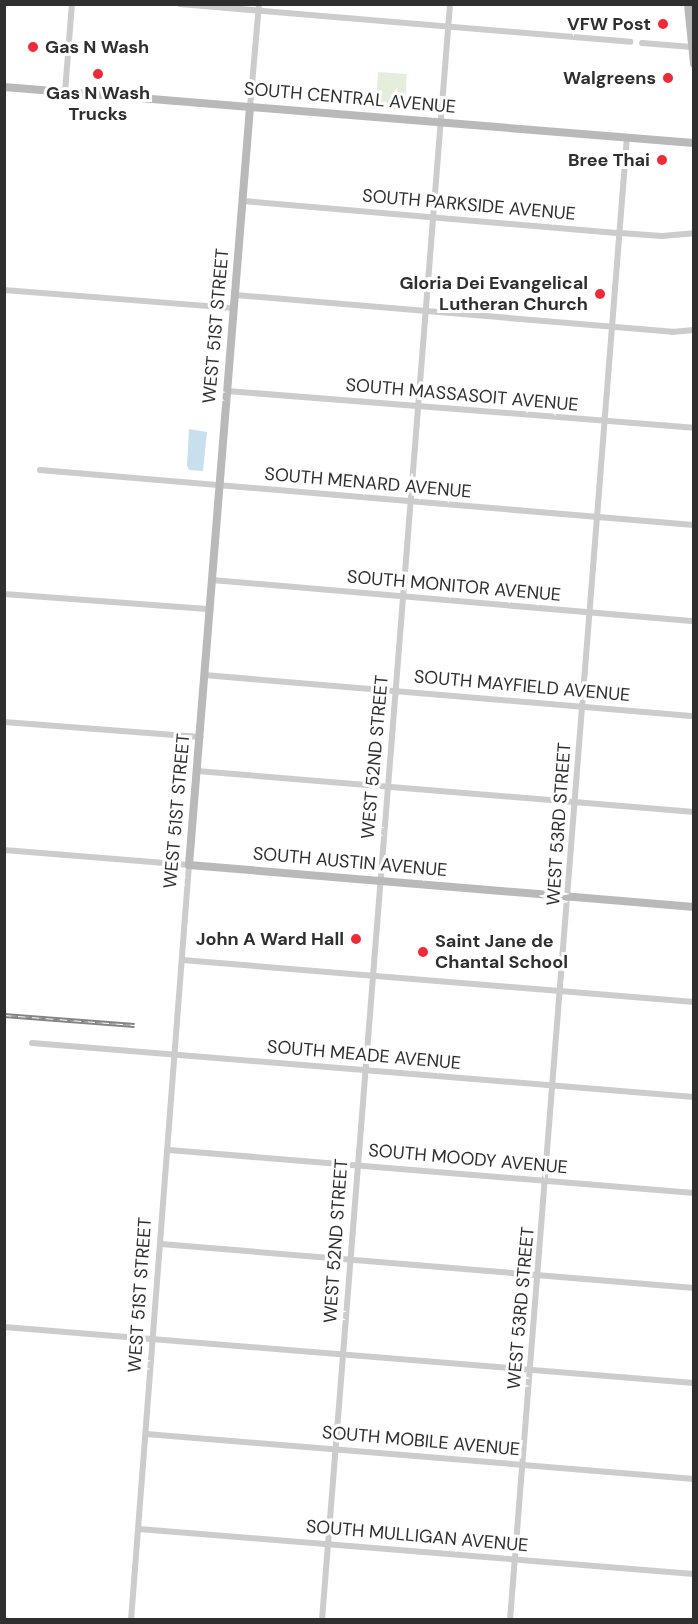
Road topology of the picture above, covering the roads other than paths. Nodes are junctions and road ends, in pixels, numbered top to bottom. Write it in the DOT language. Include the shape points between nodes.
graph roads {
  1 [pos="72,4"];
  2 [pos="180,4"];
  3 [pos="450,4"];
  4 [pos="688,4"];
  5 [pos="259,8"];
  6 [pos="448,27"];
  7 [pos="630,42"];
  8 [pos="642,43"];
  9 [pos="692,47"];
  10 [pos="693,64"];
  11 [pos="4,87"];
  12 [pos="64,92"];
  13 [pos="250,107"];
  14 [pos="440,122"];
  15 [pos="627,138"];
  16 [pos="693,143"];
  17 [pos="243,201"];
  18 [pos="433,216"];
  19 [pos="620,233"];
  20 [pos="693,233"];
  21 [pos="4,290"];
  22 [pos="235,295"];
  23 [pos="234,308"];
  24 [pos="425,311"];
  25 [pos="612,328"];
  26 [pos="693,330"];
  27 [pos="227,391"];
  28 [pos="417,406"];
  29 [pos="605,422"];
  30 [pos="693,428"];
  31 [pos="40,470"];
  32 [pos="220,485"];
  33 [pos="410,501"];
  34 [pos="598,518"];
  35 [pos="693,525"];
  36 [pos="212,580"];
  37 [pos="4,594"];
  38 [pos="402,597"];
  39 [pos="210,609"];
  40 [pos="590,612"];
  41 [pos="693,621"];
  42 [pos="204,675"];
  43 [pos="395,691"];
  44 [pos="583,706"];
  45 [pos="693,716"];
  46 [pos="4,722"];
  47 [pos="200,737"];
  48 [pos="197,771"];
  49 [pos="388,786"];
  50 [pos="575,802"];
  51 [pos="693,812"];
  52 [pos="4,850"];
  53 [pos="189,865"];
  54 [pos="380,881"];
  55 [pos="569,896"];
  56 [pos="693,907"];
  57 [pos="182,960"];
  58 [pos="372,976"];
  59 [pos="561,991"];
  60 [pos="693,1002"];
  61 [pos="32,1043"];
  62 [pos="176,1054"];
  63 [pos="365,1071"];
  64 [pos="553,1086"];
  65 [pos="693,1097"];
  66 [pos="169,1150"];
  67 [pos="357,1165"];
  68 [pos="546,1181"];
  69 [pos="693,1193"];
  70 [pos="161,1244"];
  71 [pos="351,1259"];
  72 [pos="539,1276"];
  73 [pos="693,1288"];
  74 [pos="4,1327"];
  75 [pos="153,1340"];
  76 [pos="342,1355"];
  77 [pos="531,1370"];
  78 [pos="693,1383"];
  79 [pos="146,1434"];
  80 [pos="335,1449"];
  81 [pos="523,1465"];
  82 [pos="693,1479"];
  83 [pos="139,1529"];
  84 [pos="327,1544"];
  85 [pos="515,1559"];
  86 [pos="693,1574"];
  87 [pos="131,1620"];
  88 [pos="321,1620"];
  89 [pos="510,1620"];
  1 -- 12 [label="street"];
  2 -- 5 [label="street"];
  3 -- 6 [label="street, WEST 52ND STREET"];
  4 -- 9 [label="street"];
  5 -- 6 [label="street"];
  5 -- 13 [label="street, WEST 51ST STREET"];
  6 -- 7 [label="street"];
  6 -- 14 [label="street, WEST 52ND STREET"];
  8 -- 9 [label="street"];
  9 -- 10 [label="street"];
  11 -- 12 [label="street, SOUTH CENTRAL AVENUE"];
  12 -- 13 [label="street, SOUTH CENTRAL AVENUE"];
  13 -- 14 [label="street, SOUTH CENTRAL AVENUE"];
  13 -- 17 [label="street, WEST 51ST STREET"];
  14 -- 15 [label="street, SOUTH CENTRAL AVENUE"];
  14 -- 18 [label="street, WEST 52ND STREET"];
  15 -- 16 [label="street, SOUTH CENTRAL AVENUE"];
  15 -- 19 [label="street, WEST 53RD STREET"];
  17 -- 18 [label="street, SOUTH PARKSIDE AVENUE"];
  17 -- 22 [label="street, WEST 51ST STREET"];
  18 -- 19 [label="street, SOUTH PARKSIDE AVENUE"];
  18 -- 24 [label="street, WEST 52ND STREET"];
  19 -- 20 [label="street, SOUTH PARKSIDE AVENUE"];
  19 -- 25 [label="street, WEST 53RD STREET"];
  21 -- 23 [label="street"];
  22 -- 23 [label="street, WEST 51ST STREET"];
  22 -- 24 [label="street"];
  23 -- 27 [label="street, WEST 51ST STREET"];
  24 -- 25 [label="street"];
  24 -- 28 [label="street, WEST 52ND STREET"];
  25 -- 26 [label="street"];
  25 -- 29 [label="street, WEST 53RD STREET"];
  27 -- 28 [label="street, SOUTH MASSASOIT AVENUE"];
  27 -- 32 [label="street, WEST 51ST STREET"];
  28 -- 29 [label="street, SOUTH MASSASOIT AVENUE"];
  28 -- 33 [label="street, WEST 52ND STREET"];
  29 -- 30 [label="street, SOUTH MASSASOIT AVENUE"];
  29 -- 34 [label="street, WEST 53RD STREET"];
  31 -- 32 [label="street, SOUTH MENARD AVENUE"];
  32 -- 33 [label="street, SOUTH MENARD AVENUE"];
  32 -- 36 [label="street, WEST 51ST STREET"];
  33 -- 34 [label="street, SOUTH MENARD AVENUE"];
  33 -- 38 [label="street, WEST 52ND STREET"];
  34 -- 35 [label="street, SOUTH MENARD AVENUE"];
  34 -- 40 [label="street, WEST 53RD STREET"];
  36 -- 38 [label="street, SOUTH MONITOR AVENUE"];
  36 -- 39 [label="street, WEST 51ST STREET"];
  37 -- 39 [label="street"];
  38 -- 40 [label="street, SOUTH MONITOR AVENUE"];
  38 -- 43 [label="street, WEST 52ND STREET"];
  39 -- 42 [label="street, WEST 51ST STREET"];
  40 -- 41 [label="street, SOUTH MONITOR AVENUE"];
  40 -- 44 [label="street, WEST 53RD STREET"];
  42 -- 43 [label="street, SOUTH MAYFIELD AVENUE"];
  42 -- 47 [label="street, WEST 51ST STREET"];
  43 -- 44 [label="street, SOUTH MAYFIELD AVENUE"];
  43 -- 49 [label="street, WEST 52ND STREET"];
  44 -- 45 [label="street, SOUTH MAYFIELD AVENUE"];
  44 -- 50 [label="street, WEST 53RD STREET"];
  46 -- 47 [label="street"];
  47 -- 48 [label="street, WEST 51ST STREET"];
  48 -- 49 [label="street"];
  48 -- 53 [label="street, WEST 51ST STREET"];
  49 -- 50 [label="street"];
  49 -- 54 [label="street, WEST 52ND STREET"];
  50 -- 51 [label="street"];
  50 -- 55 [label="street, WEST 53RD STREET"];
  52 -- 53 [label="street, SOUTH AUSTIN AVENUE"];
  53 -- 54 [label="street, SOUTH AUSTIN AVENUE"];
  53 -- 57 [label="street, WEST 51ST STREET"];
  54 -- 55 [label="street, SOUTH AUSTIN AVENUE"];
  54 -- 58 [label="street, WEST 52ND STREET"];
  55 -- 56 [label="street, SOUTH AUSTIN AVENUE"];
  55 -- 59 [label="street, WEST 53RD STREET"];
  57 -- 58 [label="street"];
  57 -- 62 [label="street, WEST 51ST STREET"];
  58 -- 59 [label="street"];
  58 -- 63 [label="street, WEST 52ND STREET"];
  59 -- 60 [label="street"];
  59 -- 64 [label="street, WEST 53RD STREET"];
  61 -- 62 [label="street, SOUTH MEADE AVENUE"];
  62 -- 63 [label="street, SOUTH MEADE AVENUE"];
  62 -- 66 [label="street, WEST 51ST STREET"];
  63 -- 64 [label="street, SOUTH MEADE AVENUE"];
  63 -- 67 [label="street, WEST 52ND STREET"];
  64 -- 65 [label="street, SOUTH MEADE AVENUE"];
  64 -- 68 [label="street, WEST 53RD STREET"];
  66 -- 67 [label="street, SOUTH MOODY AVENUE"];
  66 -- 70 [label="street, WEST 51ST STREET"];
  67 -- 68 [label="street, SOUTH MOODY AVENUE"];
  67 -- 71 [label="street, WEST 52ND STREET"];
  68 -- 69 [label="street, SOUTH MOODY AVENUE"];
  68 -- 72 [label="street, WEST 53RD STREET"];
  70 -- 71 [label="street"];
  70 -- 75 [label="street, WEST 51ST STREET"];
  71 -- 72 [label="street"];
  71 -- 76 [label="street, WEST 52ND STREET"];
  72 -- 73 [label="street"];
  72 -- 77 [label="street, WEST 53RD STREET"];
  74 -- 75 [label="street"];
  75 -- 76 [label="street"];
  75 -- 79 [label="street, WEST 51ST STREET"];
  76 -- 77 [label="street"];
  76 -- 80 [label="street, WEST 52ND STREET"];
  77 -- 78 [label="street"];
  77 -- 81 [label="street, WEST 53RD STREET"];
  79 -- 80 [label="street, SOUTH MOBILE AVENUE"];
  79 -- 83 [label="street, WEST 51ST STREET"];
  80 -- 81 [label="street, SOUTH MOBILE AVENUE"];
  80 -- 84 [label="street, WEST 52ND STREET"];
  81 -- 82 [label="street, SOUTH MOBILE AVENUE"];
  81 -- 85 [label="street, WEST 53RD STREET"];
  83 -- 84 [label="street, SOUTH MULLIGAN AVENUE"];
  83 -- 87 [label="street, WEST 51ST STREET"];
  84 -- 85 [label="street, SOUTH MULLIGAN AVENUE"];
  84 -- 88 [label="street, WEST 52ND STREET"];
  85 -- 86 [label="street, SOUTH MULLIGAN AVENUE"];
  85 -- 89 [label="street, WEST 53RD STREET"];
}
